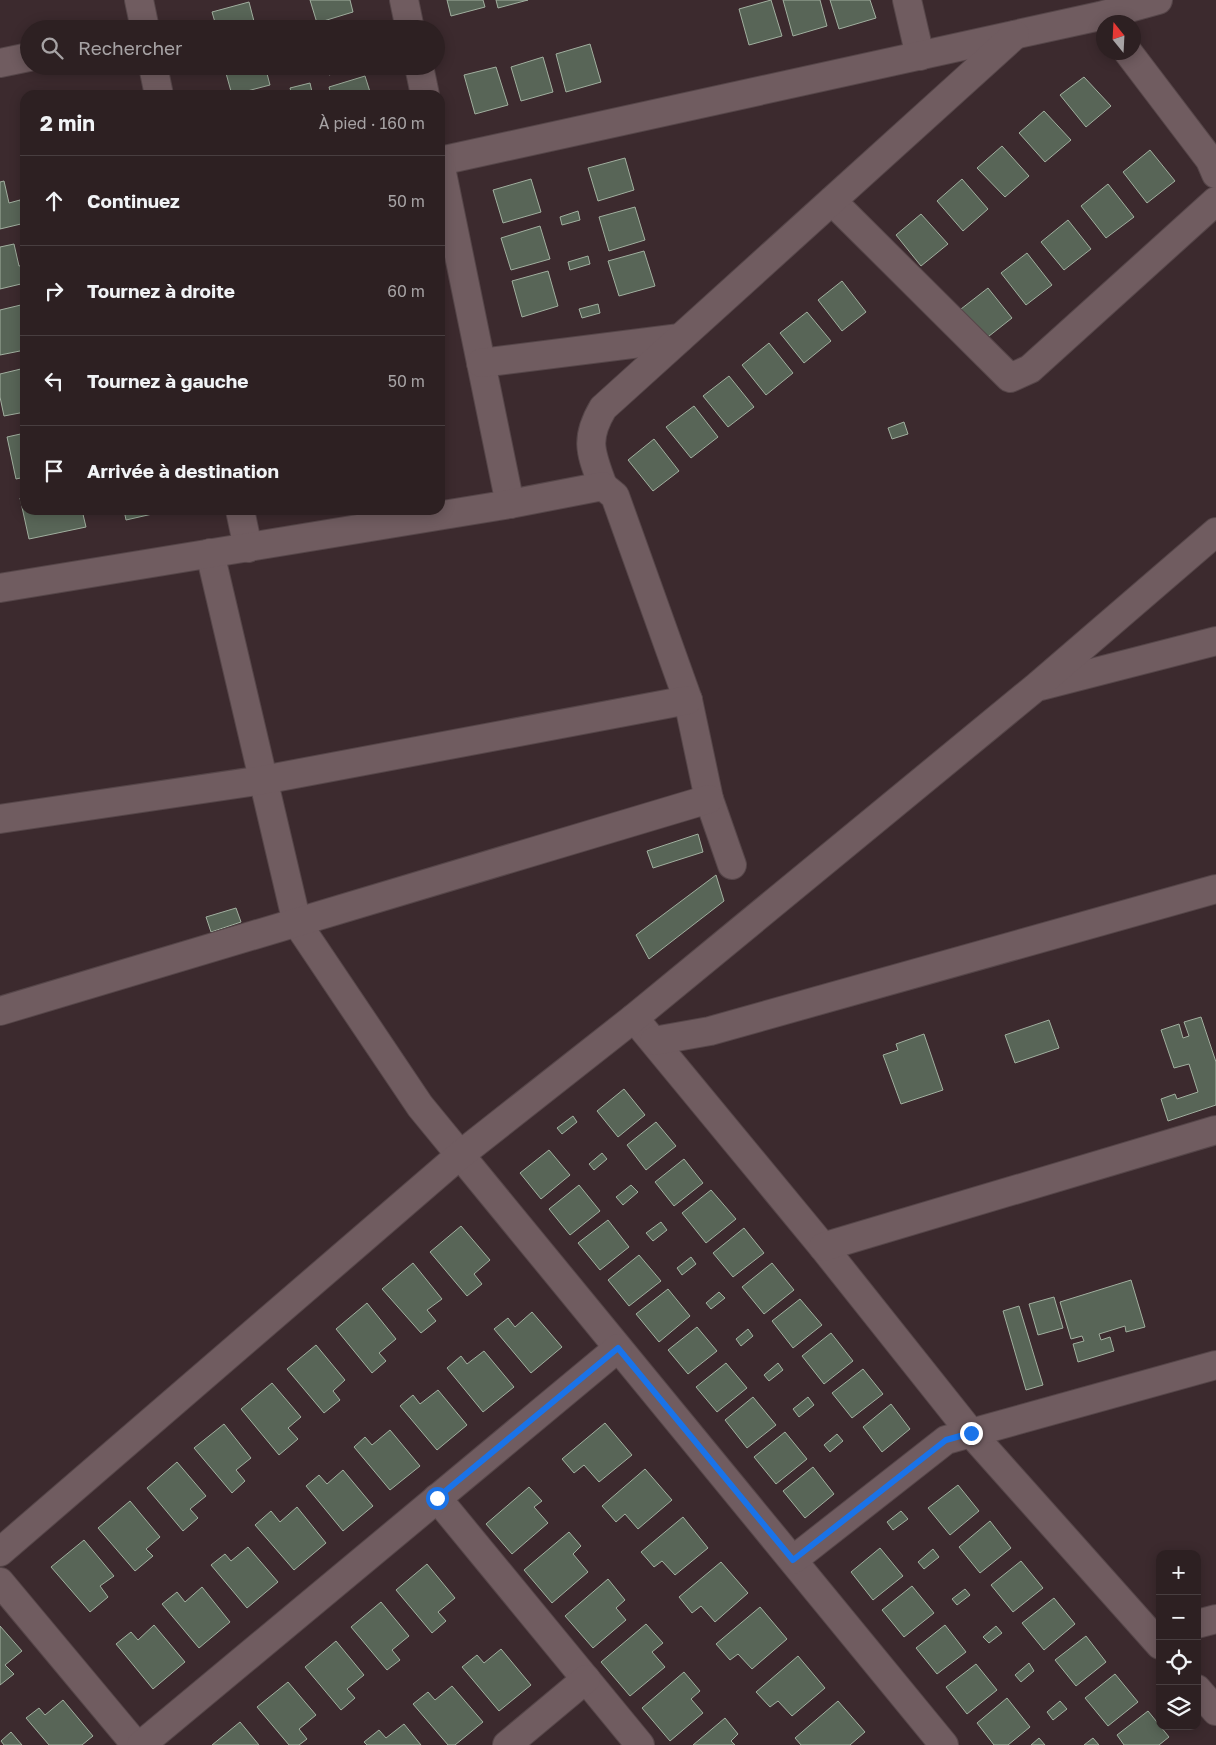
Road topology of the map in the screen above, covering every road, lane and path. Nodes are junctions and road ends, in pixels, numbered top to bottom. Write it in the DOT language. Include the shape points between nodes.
graph roads {
  1 [pos="140,0"];
  2 [pos="404,0"];
  3 [pos="907,0"];
  4 [pos="1158,0"];
  5 [pos="1116,15"];
  6 [pos="143,20"];
  7 [pos="408,20"];
  8 [pos="1096,21"];
  9 [pos="1015,35"];
  10 [pos="920,56"];
  11 [pos="20,59"];
  12 [pos="1134,60"];
  13 [pos="0,63"];
  14 [pos="155,75"];
  15 [pos="421,75"];
  16 [pos="157,90"];
  17 [pos="424,90"];
  18 [pos="445,161"];
  19 [pos="1216,174"];
  20 [pos="445,187"];
  21 [pos="832,201"];
  22 [pos="1216,201"];
  23 [pos="680,338"];
  24 [pos="481,363"];
  25 [pos="603,486"];
  26 [pos="510,504"];
  27 [pos="241,515"];
  28 [pos="444,515"];
  29 [pos="445,515"];
  30 [pos="1216,532"];
  31 [pos="248,548"];
  32 [pos="210,554"];
  33 [pos="0,588"];
  34 [pos="1216,641"];
  35 [pos="1035,688"];
  36 [pos="688,700"];
  37 [pos="263,780"];
  38 [pos="709,799"];
  39 [pos="0,819"];
  40 [pos="732,865"];
  41 [pos="1216,889"];
  42 [pos="297,923"];
  43 [pos="0,1011"];
  44 [pos="634,1018"];
  45 [pos="654,1041"];
  46 [pos="1216,1130"];
  47 [pos="460,1155"];
  48 [pos="823,1247"];
  49 [pos="618,1348"];
  50 [pos="1216,1365"];
  51 [pos="971,1433"];
  52 [pos="437,1498"];
  53 [pos="0,1552"];
  54 [pos="793,1560"];
  55 [pos="0,1582"];
  56 [pos="1216,1619"];
  57 [pos="1201,1623"];
  58 [pos="1156,1638"];
  59 [pos="586,1679"];
  60 [pos="1201,1694"];
  61 [pos="1216,1711"];
  62 [pos="136,1745"];
  63 [pos="141,1745"];
  64 [pos="507,1745"];
  65 [pos="640,1745"];
  66 [pos="944,1745"];
  1 -- 6 [label="street"];
  2 -- 7 [label="street"];
  3 -- 10 [label="street"];
  4 -- 5 [label="street"];
  8 -- 9 [label="street"];
  9 -- 10 [label="street"];
  9 -- 21 [label="street"];
  10 -- 18 [label="street"];
  11 -- 13 [label="street"];
  12 -- 19 [label="street" via="1210,160"];
  14 -- 16 [label="street"];
  15 -- 17 [label="street"];
  20 -- 24 [label="street"];
  21 -- 22 [label="street" via="1010,378 1030,369"];
  21 -- 23 [label="street"];
  23 -- 24 [label="street"];
  23 -- 25 [label="street" via="603,408 592,426 591,452"];
  24 -- 26 [label="street"];
  25 -- 26 [label="street"];
  25 -- 36 [label="street" via="615,496"];
  26 -- 29 [label="street"];
  27 -- 31 [label="street"];
  28 -- 31 [label="street"];
  30 -- 35 [label="street"];
  31 -- 32 [label="street"];
  32 -- 33 [label="street"];
  32 -- 37 [label="street"];
  34 -- 35 [label="street"];
  35 -- 44 [label="street"];
  36 -- 37 [label="street"];
  36 -- 38 [label="street"];
  37 -- 39 [label="street"];
  37 -- 42 [label="street"];
  38 -- 40 [label="street"];
  38 -- 42 [label="street"];
  41 -- 45 [label="street" via="710,1031"];
  42 -- 43 [label="street"];
  42 -- 47 [label="street" via="420,1106"];
  44 -- 45 [label="street"];
  44 -- 47 [label="street"];
  45 -- 48 [label="street"];
  46 -- 48 [label="street"];
  47 -- 49 [label="street"];
  47 -- 53 [label="street"];
  48 -- 51 [label="street"];
  49 -- 52 [label="street"];
  49 -- 54 [label="street"];
  50 -- 51 [label="street"];
  51 -- 54 [label="street" via="946,1440"];
  51 -- 58 [label="street"];
  52 -- 59 [label="street"];
  52 -- 63 [label="street"];
  54 -- 66 [label="street"];
  55 -- 62 [label="street"];
  56 -- 57 [label="street"];
  59 -- 64 [label="street"];
  59 -- 65 [label="street"];
  60 -- 61 [label="street"];
}
